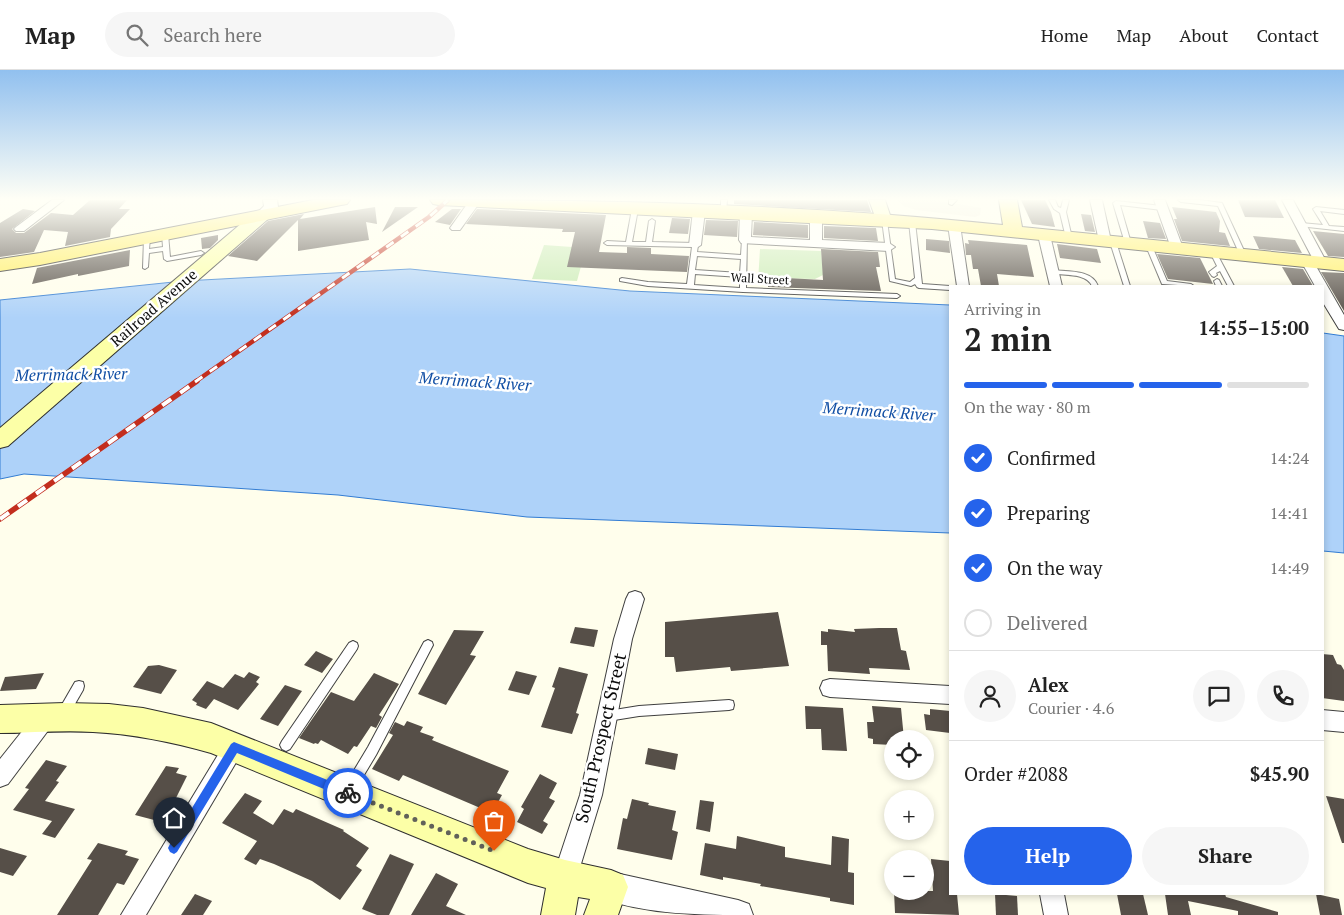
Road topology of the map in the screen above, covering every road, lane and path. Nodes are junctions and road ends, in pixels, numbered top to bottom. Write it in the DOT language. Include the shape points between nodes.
graph roads {
  1 [pos="167,239"];
  2 [pos="232,239"];
  3 [pos="630,239"];
  4 [pos="650,239"];
  5 [pos="695,239"];
  6 [pos="816,239"];
  7 [pos="888,239"];
  8 [pos="914,239"];
  9 [pos="956,239"];
  10 [pos="1045,239"];
  11 [pos="1085,239"];
  12 [pos="1173,239"];
  13 [pos="1236,239"];
  14 [pos="1305,239"];
  15 [pos="745,240"];
  16 [pos="607,242"];
  17 [pos="1115,242"];
  18 [pos="156,243"];
  19 [pos="629,243"];
  20 [pos="816,243"];
  21 [pos="649,244"];
  22 [pos="1149,246"];
  23 [pos="889,247"];
  24 [pos="1177,248"];
  25 [pos="694,250"];
  26 [pos="201,253"];
  27 [pos="1243,255"];
  28 [pos="744,257"];
  29 [pos="1314,262"];
  30 [pos="0,265"];
  31 [pos="1344,265"];
  32 [pos="145,267"];
  33 [pos="692,272"];
  34 [pos="1052,272"];
  35 [pos="1217,272"];
  36 [pos="744,275"];
  37 [pos="622,280"];
  38 [pos="918,280"];
  39 [pos="963,285"];
  40 [pos="1056,285"];
  41 [pos="1095,285"];
  42 [pos="1127,285"];
  43 [pos="1168,285"];
  44 [pos="1230,285"];
  45 [pos="1321,285"];
  46 [pos="690,286"];
  47 [pos="949,288"];
  48 [pos="743,290"];
  49 [pos="1324,291"];
  50 [pos="898,296"];
  51 [pos="1344,326"];
  52 [pos="0,440"];
  53 [pos="635,600"];
  54 [pos="428,645"];
  55 [pos="353,646"];
  56 [pos="79,686"];
  57 [pos="830,688"];
  58 [pos="949,695"];
  59 [pos="729,705"];
  60 [pos="608,716"];
  61 [pos="53,717"];
  62 [pos="0,719"];
  63 [pos="1324,720"];
  64 [pos="1344,722"];
  65 [pos="286,745"];
  66 [pos="234,747"];
  67 [pos="0,776"];
  68 [pos="347,793"];
  69 [pos="565,877"];
  70 [pos="1052,895"];
  71 [pos="606,901"];
  72 [pos="133,915"];
  73 [pos="558,915"];
  74 [pos="738,915"];
  75 [pos="1056,915"];
  1 -- 18 [label="main road"];
  2 -- 52 [label="main road, Railroad Avenue"];
  3 -- 19 [label="lane"];
  4 -- 21 [label="lane"];
  5 -- 25 [label="street"];
  6 -- 20 [label="street"];
  7 -- 23 [label="lane"];
  8 -- 38 [label="lane"];
  9 -- 39 [label="street"];
  10 -- 34 [label="street"];
  11 -- 17 [label="main road"];
  12 -- 24 [label="street"];
  13 -- 27 [label="lane"];
  14 -- 29 [label="street"];
  15 -- 20 [label="street"];
  15 -- 28 [label="lane"];
  16 -- 19 [label="lane"];
  17 -- 22 [label="main road"];
  17 -- 42 [label="lane"];
  18 -- 26 [label="lane" via="167,259"];
  18 -- 30 [label="main road"];
  18 -- 32 [label="lane"];
  19 -- 21 [label="lane"];
  20 -- 23 [label="street"];
  21 -- 25 [label="lane"];
  22 -- 24 [label="main road"];
  22 -- 43 [label="lane" via="1164,283"];
  23 -- 38 [label="lane" via="892,280 911,284"];
  24 -- 35 [label="main road"];
  25 -- 28 [label="lane"];
  25 -- 33 [label="lane"];
  27 -- 29 [label="main road"];
  27 -- 35 [label="main road"];
  28 -- 36 [label="lane"];
  29 -- 31 [label="main road"];
  29 -- 45 [label="street"];
  33 -- 36 [label="lane"];
  33 -- 46 [label="lane"];
  34 -- 40 [label="street"];
  34 -- 41 [label="lane" via="1082,276"];
  35 -- 44 [label="lane"];
  36 -- 48 [label="lane"];
  37 -- 46 [label="lane, Wall Street"];
  38 -- 47 [label="lane" via="919,286"];
  46 -- 48 [label="lane, Wall Street"];
  48 -- 50 [label="lane, Wall Street"];
  49 -- 51 [label="street"];
  53 -- 60 [label="street, South Prospect Street" via="623,639"];
  54 -- 68 [label="lane"];
  55 -- 65 [label="lane"];
  56 -- 61 [label="lane"];
  57 -- 58 [label="street"];
  59 -- 60 [label="lane"];
  60 -- 69 [label="street, South Prospect Street" via="591,795"];
  61 -- 62 [label="main road"];
  61 -- 66 [label="main road" via="137,721 211,738"];
  61 -- 67 [label="street"];
  63 -- 64 [label="street"];
  66 -- 68 [label="main road"];
  66 -- 72 [label="street"];
  68 -- 69 [label="main road" via="528,866"];
  69 -- 71 [label="main road"];
  69 -- 73 [label="main road"];
  70 -- 75 [label="street"];
  71 -- 74 [label="street"];
}
